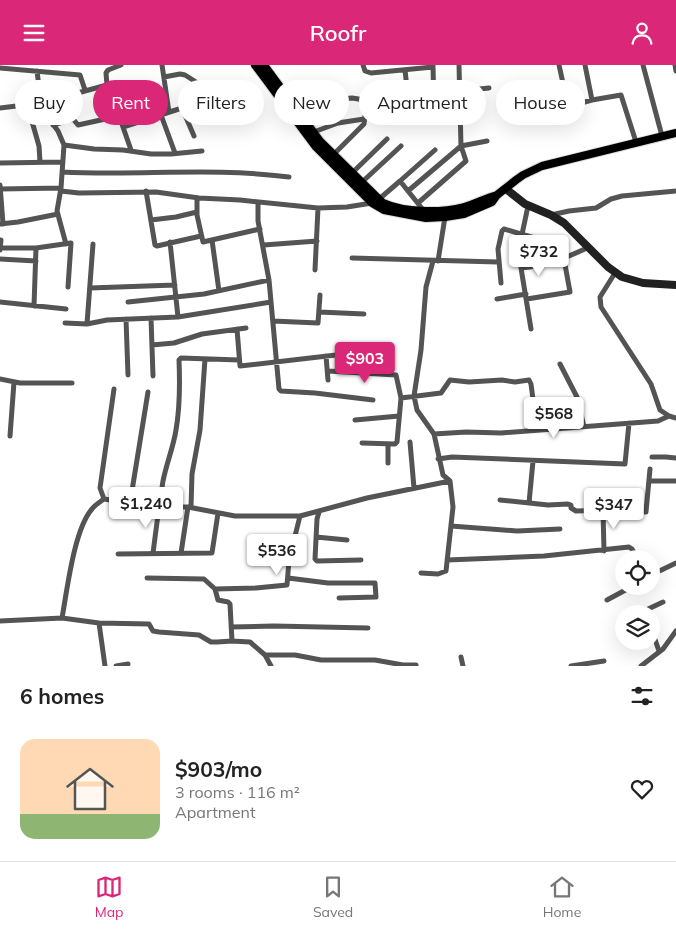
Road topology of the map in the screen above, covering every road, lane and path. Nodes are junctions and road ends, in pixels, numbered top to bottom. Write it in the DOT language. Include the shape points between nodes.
graph roads {
  1 [pos="121,65"];
  2 [pos="162,65"];
  3 [pos="255,65"];
  4 [pos="264,65"];
  5 [pos="363,65"];
  6 [pos="388,65"];
  7 [pos="459,65"];
  8 [pos="559,65"];
  9 [pos="585,65"];
  10 [pos="643,65"];
  11 [pos="675,65"];
  12 [pos="433,66"];
  13 [pos="24,67"];
  14 [pos="0,68"];
  15 [pos="405,70"];
  16 [pos="37,71"];
  17 [pos="390,71"];
  18 [pos="676,71"];
  19 [pos="164,77"];
  20 [pos="38,80"];
  21 [pos="107,80"];
  22 [pos="193,80"];
  23 [pos="406,80"];
  24 [pos="433,80"];
  25 [pos="460,80"];
  26 [pos="562,80"];
  27 [pos="93,88"];
  28 [pos="486,88"];
  29 [pos="489,88"];
  30 [pos="86,90"];
  31 [pos="83,91"];
  32 [pos="592,100"];
  33 [pos="585,102"];
  34 [pos="15,106"];
  35 [pos="0,108"];
  36 [pos="169,112"];
  37 [pos="359,120"];
  38 [pos="33,125"];
  39 [pos="53,125"];
  40 [pos="129,125"];
  41 [pos="164,125"];
  42 [pos="363,125"];
  43 [pos="461,125"];
  44 [pos="123,127"];
  45 [pos="676,133"];
  46 [pos="310,134"];
  47 [pos="194,136"];
  48 [pos="662,136"];
  49 [pos="387,139"];
  50 [pos="487,141"];
  51 [pos="636,142"];
  52 [pos="64,145"];
  53 [pos="402,146"];
  54 [pos="461,146"];
  55 [pos="130,150"];
  56 [pos="434,150"];
  57 [pos="202,151"];
  58 [pos="174,153"];
  59 [pos="333,155"];
  60 [pos="40,162"];
  61 [pos="63,162"];
  62 [pos="0,163"];
  63 [pos="62,172"];
  64 [pos="351,174"];
  65 [pos="289,177"];
  66 [pos="400,181"];
  67 [pos="0,185"];
  68 [pos="359,185"];
  69 [pos="0,189"];
  70 [pos="61,189"];
  71 [pos="506,189"];
  72 [pos="146,191"];
  73 [pos="408,191"];
  74 [pos="676,191"];
  75 [pos="497,195"];
  76 [pos="197,197"];
  77 [pos="375,201"];
  78 [pos="258,202"];
  79 [pos="418,203"];
  80 [pos="528,206"];
  81 [pos="1,207"];
  82 [pos="318,208"];
  83 [pos="424,211"];
  84 [pos="197,212"];
  85 [pos="58,214"];
  86 [pos="551,215"];
  87 [pos="445,217"];
  88 [pos="151,219"];
  89 [pos="1,224"];
  90 [pos="260,229"];
  91 [pos="522,235"];
  92 [pos="201,236"];
  93 [pos="212,239"];
  94 [pos="0,240"];
  95 [pos="317,241"];
  96 [pos="545,241"];
  97 [pos="170,242"];
  98 [pos="66,244"];
  99 [pos="92,244"];
  100 [pos="264,245"];
  101 [pos="589,247"];
  102 [pos="36,248"];
  103 [pos="0,249"];
  104 [pos="352,258"];
  105 [pos="516,258"];
  106 [pos="0,259"];
  107 [pos="564,259"];
  108 [pos="36,261"];
  109 [pos="436,261"];
  110 [pos="498,262"];
  111 [pos="315,270"];
  112 [pos="615,273"];
  113 [pos="269,280"];
  114 [pos="501,283"];
  115 [pos="175,285"];
  116 [pos="676,285"];
  117 [pos="68,287"];
  118 [pos="90,288"];
  119 [pos="219,291"];
  120 [pos="320,295"];
  121 [pos="176,296"];
  122 [pos="527,296"];
  123 [pos="497,299"];
  124 [pos="271,301"];
  125 [pos="0,302"];
  126 [pos="128,302"];
  127 [pos="34,306"];
  128 [pos="66,309"];
  129 [pos="319,312"];
  130 [pos="364,314"];
  131 [pos="178,317"];
  132 [pos="150,318"];
  133 [pos="126,319"];
  134 [pos="273,321"];
  135 [pos="65,323"];
  136 [pos="87,324"];
  137 [pos="246,328"];
  138 [pos="237,329"];
  139 [pos="531,329"];
  140 [pos="152,345"];
  141 [pos="349,355"];
  142 [pos="326,356"];
  143 [pos="205,359"];
  144 [pos="239,360"];
  145 [pos="277,362"];
  146 [pos="560,364"];
  147 [pos="328,371"];
  148 [pos="128,375"];
  149 [pos="154,376"];
  150 [pos="0,379"];
  151 [pos="328,380"];
  152 [pos="14,382"];
  153 [pos="72,383"];
  154 [pos="114,389"];
  155 [pos="148,392"];
  156 [pos="414,396"];
  157 [pos="401,398"];
  158 [pos="372,400"];
  159 [pos="399,416"];
  160 [pos="669,417"];
  161 [pos="676,418"];
  162 [pos="356,420"];
  163 [pos="629,423"];
  164 [pos="584,427"];
  165 [pos="536,430"];
  166 [pos="434,434"];
  167 [pos="10,436"];
  168 [pos="410,442"];
  169 [pos="362,443"];
  170 [pos="388,445"];
  171 [pos="652,457"];
  172 [pos="676,458"];
  173 [pos="438,459"];
  174 [pos="532,461"];
  175 [pos="388,463"];
  176 [pos="650,469"];
  177 [pos="450,481"];
  178 [pos="649,481"];
  179 [pos="676,481"];
  180 [pos="414,487"];
  181 [pos="104,499"];
  182 [pos="500,500"];
  183 [pos="130,503"];
  184 [pos="529,503"];
  185 [pos="161,507"];
  186 [pos="189,507"];
  187 [pos="603,510"];
  188 [pos="319,512"];
  189 [pos="218,513"];
  190 [pos="300,516"];
  191 [pos="451,526"];
  192 [pos="560,529"];
  193 [pos="316,537"];
  194 [pos="347,540"];
  195 [pos="633,550"];
  196 [pos="604,551"];
  197 [pos="153,553"];
  198 [pos="181,553"];
  199 [pos="118,554"];
  200 [pos="361,560"];
  201 [pos="447,560"];
  202 [pos="676,563"];
  203 [pos="660,571"];
  204 [pos="421,573"];
  205 [pos="147,578"];
  206 [pos="288,578"];
  207 [pos="214,589"];
  208 [pos="616,595"];
  209 [pos="339,598"];
  210 [pos="607,600"];
  211 [pos="663,602"];
  212 [pos="657,605"];
  213 [pos="62,618"];
  214 [pos="0,621"];
  215 [pos="99,623"];
  216 [pos="231,627"];
  217 [pos="368,628"];
  218 [pos="676,631"];
  219 [pos="232,641"];
  220 [pos="659,651"];
  221 [pos="264,655"];
  222 [pos="461,657"];
  223 [pos="604,661"];
  224 [pos="128,665"];
  225 [pos="416,665"];
  226 [pos="106,666"];
  227 [pos="116,666"];
  228 [pos="271,666"];
  229 [pos="462,666"];
  230 [pos="574,666"];
  231 [pos="641,666"];
  1 -- 21 [label="street" via="108,70"];
  2 -- 19 [label="street"];
  3 -- 46 [label="main road"];
  4 -- 46 [label="main road"];
  5 -- 17 [label="street" via="368,73"];
  6 -- 17 [label="street"];
  7 -- 25 [label="street"];
  8 -- 26 [label="street"];
  9 -- 32 [label="street"];
  10 -- 48 [label="street"];
  11 -- 18 [label="street"];
  12 -- 15 [label="street"];
  12 -- 24 [label="street"];
  13 -- 14 [label="street"];
  13 -- 16 [label="street"];
  15 -- 17 [label="street"];
  15 -- 23 [label="street"];
  16 -- 20 [label="street"];
  16 -- 30 [label="street" via="80,75"];
  19 -- 22 [label="street" via="180,74"];
  19 -- 36 [label="street"];
  27 -- 30 [label="street"];
  28 -- 29 [label="street"];
  30 -- 31 [label="street"];
  32 -- 33 [label="street"];
  32 -- 51 [label="street" via="622,95"];
  34 -- 35 [label="street"];
  36 -- 47 [label="street" via="182,108"];
  37 -- 46 [label="street" via="338,123"];
  38 -- 60 [label="street"];
  39 -- 52 [label="street"];
  40 -- 44 [label="street"];
  41 -- 58 [label="street"];
  42 -- 59 [label="street"];
  43 -- 54 [label="street"];
  44 -- 55 [label="street"];
  45 -- 48 [label="main road"];
  46 -- 59 [label="main road"];
  46 -- 68 [label="main road" via="316,147"];
  48 -- 51 [label="main road"];
  49 -- 64 [label="street"];
  50 -- 54 [label="street"];
  51 -- 71 [label="main road" via="548,164 523,175"];
  52 -- 55 [label="street"];
  52 -- 61 [label="street"];
  53 -- 68 [label="street"];
  54 -- 73 [label="street"];
  54 -- 79 [label="street" via="466,161"];
  55 -- 58 [label="street"];
  56 -- 66 [label="street"];
  57 -- 58 [label="street"];
  59 -- 64 [label="main road"];
  60 -- 61 [label="street"];
  60 -- 62 [label="street"];
  61 -- 63 [label="street"];
  63 -- 65 [label="street" via="225,171"];
  63 -- 70 [label="street"];
  64 -- 68 [label="main road"];
  66 -- 73 [label="street"];
  66 -- 77 [label="street"];
  67 -- 69 [label="street"];
  68 -- 77 [label="main road"];
  69 -- 70 [label="street"];
  69 -- 81 [label="street"];
  70 -- 72 [label="street" via="79,193"];
  70 -- 85 [label="street"];
  71 -- 75 [label="main road"];
  71 -- 80 [label="main road"];
  72 -- 76 [label="street"];
  72 -- 88 [label="street"];
  73 -- 79 [label="street"];
  74 -- 86 [label="street" via="622,196 596,208"];
  75 -- 83 [label="main road" via="457,208"];
  75 -- 87 [label="main road" via="492,202 475,210"];
  76 -- 78 [label="street"];
  76 -- 84 [label="street"];
  77 -- 82 [label="street"];
  77 -- 83 [label="main road"];
  77 -- 87 [label="main road" via="381,209 390,212 426,218"];
  78 -- 82 [label="street"];
  78 -- 90 [label="street"];
  79 -- 83 [label="street"];
  80 -- 86 [label="main road"];
  80 -- 91 [label="street"];
  81 -- 89 [label="street"];
  82 -- 95 [label="street"];
  84 -- 88 [label="street"];
  84 -- 92 [label="street"];
  85 -- 89 [label="street"];
  85 -- 98 [label="street"];
  86 -- 101 [label="main road"];
  87 -- 109 [label="street"];
  88 -- 97 [label="street" via="156,245"];
  90 -- 93 [label="street"];
  90 -- 100 [label="street"];
  91 -- 96 [label="street"];
  91 -- 105 [label="street"];
  91 -- 110 [label="street" via="502,231"];
  92 -- 93 [label="street" via="203,241"];
  92 -- 97 [label="street"];
  93 -- 119 [label="street"];
  94 -- 103 [label="street"];
  95 -- 100 [label="street"];
  95 -- 111 [label="street"];
  97 -- 115 [label="street"];
  98 -- 102 [label="street"];
  98 -- 117 [label="street" via="71,243"];
  99 -- 118 [label="street"];
  100 -- 113 [label="street"];
  101 -- 107 [label="street"];
  101 -- 112 [label="main road"];
  102 -- 103 [label="street"];
  102 -- 108 [label="street"];
  104 -- 109 [label="street"];
  106 -- 108 [label="street"];
  107 -- 122 [label="street" via="521,268"];
  107 -- 122 [label="street" via="570,292"];
  108 -- 127 [label="street"];
  109 -- 110 [label="street"];
  109 -- 156 [label="street" via="426,287"];
  110 -- 114 [label="street"];
  112 -- 116 [label="main road" via="632,281"];
  112 -- 160 [label="street" via="600,297 600,303 651,384 660,410"];
  113 -- 119 [label="street"];
  113 -- 124 [label="street"];
  115 -- 118 [label="street"];
  115 -- 121 [label="street"];
  118 -- 136 [label="street"];
  119 -- 121 [label="street"];
  120 -- 129 [label="street"];
  121 -- 126 [label="street"];
  121 -- 131 [label="street"];
  122 -- 123 [label="street"];
  122 -- 139 [label="street"];
  124 -- 131 [label="street"];
  124 -- 134 [label="street"];
  125 -- 127 [label="street"];
  127 -- 128 [label="street"];
  129 -- 130 [label="street"];
  129 -- 134 [label="street" via="318,323"];
  131 -- 132 [label="street"];
  132 -- 133 [label="street"];
  132 -- 140 [label="street"];
  133 -- 136 [label="street"];
  133 -- 148 [label="street"];
  134 -- 145 [label="street"];
  135 -- 136 [label="street"];
  137 -- 138 [label="street"];
  138 -- 140 [label="street"];
  138 -- 144 [label="street"];
  140 -- 149 [label="street"];
  141 -- 142 [label="street"];
  142 -- 145 [label="street"];
  142 -- 147 [label="street"];
  143 -- 144 [label="street"];
  143 -- 185 [label="street" via="179,360 180,397 176,430 160,494"];
  143 -- 186 [label="street" via="200,430"];
  144 -- 145 [label="street" via="240,366"];
  145 -- 158 [label="street" via="281,391"];
  146 -- 164 [label="street" via="577,397"];
  147 -- 151 [label="street"];
  147 -- 157 [label="street" via="396,375"];
  150 -- 152 [label="street"];
  152 -- 153 [label="street"];
  152 -- 167 [label="street"];
  154 -- 181 [label="street" via="100,488"];
  155 -- 183 [label="street"];
  156 -- 157 [label="street"];
  156 -- 165 [label="street" via="441,393 450,380 529,380"];
  156 -- 166 [label="street" via="417,410"];
  157 -- 159 [label="street"];
  159 -- 162 [label="street"];
  159 -- 170 [label="street" via="397,442"];
  160 -- 161 [label="street"];
  160 -- 163 [label="street"];
  163 -- 164 [label="street"];
  163 -- 174 [label="street" via="626,464"];
  164 -- 165 [label="street"];
  165 -- 166 [label="street"];
  166 -- 173 [label="street"];
  168 -- 180 [label="street"];
  169 -- 170 [label="street"];
  170 -- 175 [label="street"];
  171 -- 172 [label="street"];
  173 -- 174 [label="street"];
  173 -- 177 [label="street" via="443,475"];
  174 -- 184 [label="street"];
  176 -- 178 [label="street"];
  177 -- 180 [label="street"];
  177 -- 191 [label="street"];
  178 -- 179 [label="street"];
  178 -- 187 [label="street" via="646,512"];
  180 -- 188 [label="street"];
  181 -- 183 [label="street"];
  181 -- 213 [label="street" via="91,510 81,531"];
  182 -- 184 [label="street"];
  183 -- 185 [label="street"];
  184 -- 187 [label="street" via="568,504 576,511"];
  185 -- 186 [label="street"];
  185 -- 197 [label="street"];
  186 -- 189 [label="street"];
  186 -- 198 [label="street"];
  187 -- 196 [label="street"];
  188 -- 190 [label="street"];
  188 -- 193 [label="street"];
  189 -- 190 [label="street"];
  189 -- 198 [label="street" via="212,553"];
  190 -- 206 [label="street"];
  191 -- 192 [label="street" via="517,531"];
  191 -- 201 [label="street"];
  193 -- 194 [label="street"];
  193 -- 200 [label="street" via="317,561"];
  195 -- 196 [label="street" via="629,547"];
  196 -- 201 [label="street"];
  197 -- 198 [label="street"];
  197 -- 199 [label="street"];
  201 -- 204 [label="street" via="443,573"];
  202 -- 203 [label="street"];
  205 -- 207 [label="street" via="201,578"];
  206 -- 207 [label="street" via="287,585"];
  206 -- 209 [label="street" via="376,584 376,597"];
  207 -- 216 [label="street" via="218,600 230,604"];
  208 -- 210 [label="street"];
  211 -- 212 [label="street"];
  213 -- 214 [label="street"];
  213 -- 215 [label="street"];
  215 -- 219 [label="street" via="149,624 153,631 200,635 211,642"];
  215 -- 226 [label="street"];
  216 -- 217 [label="street"];
  216 -- 219 [label="street"];
  218 -- 220 [label="street"];
  219 -- 221 [label="street" via="250,643"];
  220 -- 231 [label="street"];
  221 -- 225 [label="street" via="295,655 321,660 375,659"];
  221 -- 228 [label="street"];
  222 -- 229 [label="street"];
  223 -- 230 [label="street"];
  224 -- 227 [label="street"];
}
